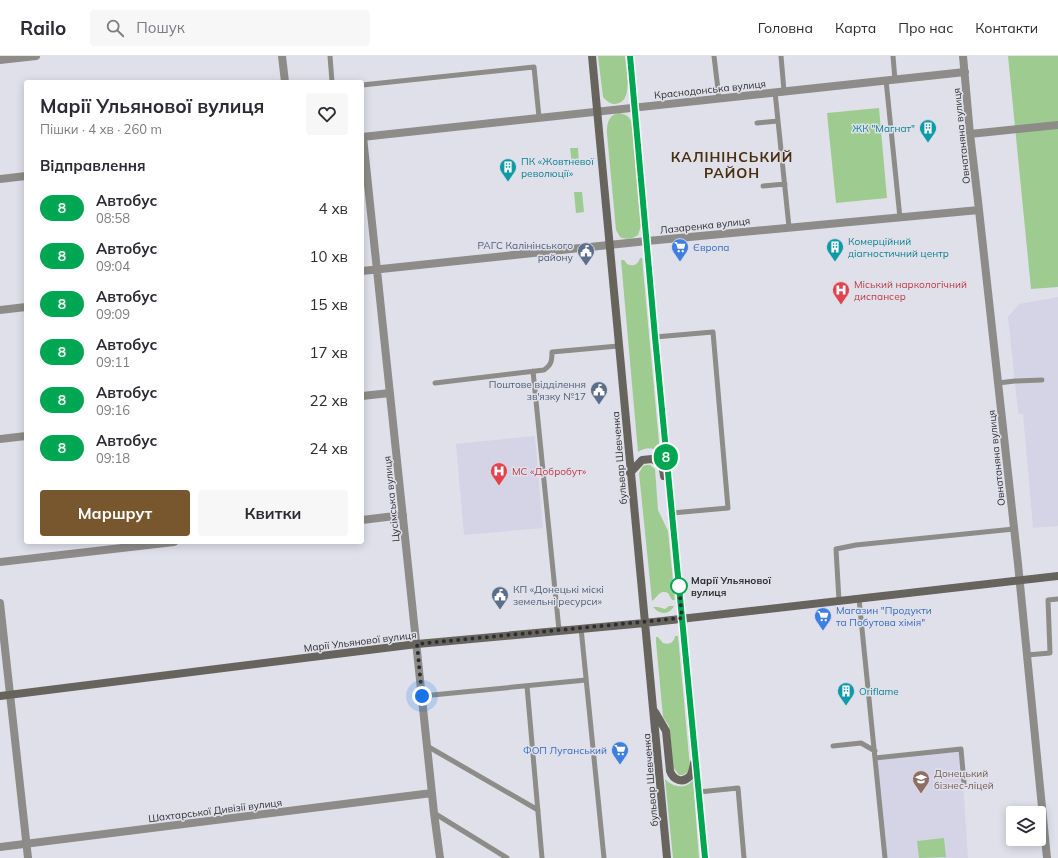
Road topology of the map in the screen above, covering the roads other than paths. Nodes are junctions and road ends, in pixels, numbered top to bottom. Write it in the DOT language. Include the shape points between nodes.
graph roads {
  1 [pos="36,56"];
  2 [pos="282,56"];
  3 [pos="330,56"];
  4 [pos="592,56"];
  5 [pos="630,56"];
  6 [pos="714,56"];
  7 [pos="781,56"];
  8 [pos="893,56"];
  9 [pos="963,56"];
  10 [pos="0,60"];
  11 [pos="965,72"];
  12 [pos="285,80"];
  13 [pos="332,80"];
  14 [pos="891,80"];
  15 [pos="364,85"];
  16 [pos="780,92"];
  17 [pos="719,98"];
  18 [pos="635,107"];
  19 [pos="597,111"];
  20 [pos="539,117"];
  21 [pos="778,121"];
  22 [pos="757,123"];
  23 [pos="1058,125"];
  24 [pos="970,134"];
  25 [pos="364,137"];
  26 [pos="364,146"];
  27 [pos="24,176"];
  28 [pos="0,179"];
  29 [pos="784,184"];
  30 [pos="763,186"];
  31 [pos="979,210"];
  32 [pos="900,218"];
  33 [pos="789,227"];
  34 [pos="647,241"];
  35 [pos="609,245"];
  36 [pos="377,270"];
  37 [pos="364,271"];
  38 [pos="24,308"];
  39 [pos="0,310"];
  40 [pos="655,337"];
  41 [pos="618,346"];
  42 [pos="533,371"];
  43 [pos="1042,380"];
  44 [pos="435,383"];
  45 [pos="998,383"];
  46 [pos="390,393"];
  47 [pos="364,396"];
  48 [pos="24,436"];
  49 [pos="0,439"];
  50 [pos="630,472"];
  51 [pos="672,513"];
  52 [pos="403,515"];
  53 [pos="364,520"];
  54 [pos="1014,529"];
  55 [pos="157,544"];
  56 [pos="0,562"];
  57 [pos="1058,576"];
  58 [pos="1020,580"];
  59 [pos="859,598"];
  60 [pos="1058,599"];
  61 [pos="839,601"];
  62 [pos="0,603"];
  63 [pos="682,618"];
  64 [pos="645,622"];
  65 [pos="581,628"];
  66 [pos="559,630"];
  67 [pos="417,644"];
  68 [pos="1027,655"];
  69 [pos="586,680"];
  70 [pos="527,686"];
  71 [pos="10,694"];
  72 [pos="0,696"];
  73 [pos="422,696"];
  74 [pos="653,709"];
  75 [pos="427,746"];
  76 [pos="833,746"];
  77 [pos="875,751"];
  78 [pos="696,757"];
  79 [pos="875,758"];
  80 [pos="964,783"];
  81 [pos="699,792"];
  82 [pos="432,793"];
  83 [pos="538,810"];
  84 [pos="434,812"];
  85 [pos="26,844"];
  86 [pos="0,847"];
  87 [pos="28,858"];
  88 [pos="440,858"];
  89 [pos="507,858"];
  90 [pos="542,858"];
  91 [pos="604,858"];
  92 [pos="667,858"];
  93 [pos="705,858"];
  94 [pos="744,858"];
  95 [pos="885,858"];
  96 [pos="1047,858"];
  1 -- 10 [label="street"];
  2 -- 12 [label="street"];
  3 -- 13 [label="lane"];
  4 -- 19 [label="main road, бульвар Шевченка"];
  5 -- 18 [label="main road"];
  6 -- 17 [label="lane"];
  7 -- 16 [label="lane"];
  8 -- 14 [label="lane"];
  9 -- 11 [label="street, Овнатаняна вулиця"];
  11 -- 14 [label="street, Краснодонська вулиця"];
  11 -- 24 [label="street, Овнатаняна вулиця"];
  14 -- 16 [label="street, Краснодонська вулиця"];
  14 -- 32 [label="lane"];
  15 -- 20 [label="lane" via="534,67"];
  16 -- 17 [label="street, Краснодонська вулиця"];
  16 -- 21 [label="lane"];
  17 -- 18 [label="street, Краснодонська вулиця"];
  18 -- 19 [label="street, Краснодонська вулиця"];
  18 -- 34 [label="main road"];
  19 -- 20 [label="street, Краснодонська вулиця"];
  19 -- 35 [label="main road, бульвар Шевченка"];
  20 -- 25 [label="street, Краснодонська вулиця"];
  21 -- 22 [label="lane"];
  21 -- 29 [label="lane"];
  23 -- 24 [label="street"];
  24 -- 31 [label="street, Овнатаняна вулиця"];
  26 -- 36 [label="street, Цусімська вулиця"];
  27 -- 28 [label="street"];
  29 -- 30 [label="lane"];
  29 -- 33 [label="lane"];
  31 -- 32 [label="street, Лазаренка вулиця"];
  31 -- 45 [label="street, Овнатаняна вулиця"];
  32 -- 33 [label="street, Лазаренка вулиця"];
  33 -- 34 [label="street, Лазаренка вулиця"];
  34 -- 35 [label="street, Лазаренка вулиця"];
  34 -- 40 [label="main road"];
  35 -- 36 [label="street, Лазаренка вулиця"];
  35 -- 41 [label="main road, бульвар Шевченка"];
  36 -- 37 [label="street, Лазаренка вулиця"];
  36 -- 46 [label="street, Цусімська вулиця"];
  38 -- 39 [label="street"];
  40 -- 51 [label="main road"];
  40 -- 51 [label="lane" via="712,332 728,508"];
  41 -- 42 [label="lane" via="552,352 550,366 544,370"];
  41 -- 50 [label="main road, бульвар Шевченка"];
  42 -- 44 [label="lane"];
  42 -- 66 [label="lane"];
  43 -- 45 [label="lane"];
  45 -- 54 [label="street, Овнатаняна вулиця"];
  46 -- 47 [label="street"];
  46 -- 52 [label="street, Цусімська вулиця"];
  48 -- 49 [label="street"];
  50 -- 51 [label="main road" via="647,458 661,464 666,503"];
  50 -- 64 [label="main road, бульвар Шевченка"];
  51 -- 63 [label="main road"];
  52 -- 53 [label="street"];
  52 -- 67 [label="street, Цусімська вулиця"];
  54 -- 58 [label="street, Овнатаняна вулиця"];
  54 -- 61 [label="lane" via="836,549"];
  55 -- 56 [label="street"];
  57 -- 58 [label="main road, Марії Ульянової вулиця"];
  58 -- 59 [label="main road, Марії Ульянової вулиця"];
  58 -- 68 [label="street, Овнатаняна вулиця"];
  59 -- 61 [label="main road, Марії Ульянової вулиця"];
  59 -- 77 [label="lane"];
  60 -- 68 [label="lane" via="1048,600 1050,653"];
  61 -- 63 [label="main road, Марії Ульянової вулиця"];
  62 -- 71 [label="street"];
  63 -- 64 [label="main road, Марії Ульянової вулиця"];
  63 -- 78 [label="main road"];
  64 -- 65 [label="main road, Марії Ульянової вулиця"];
  64 -- 74 [label="main road, бульвар Шевченка"];
  65 -- 66 [label="main road, Марії Ульянової вулиця"];
  65 -- 69 [label="lane"];
  66 -- 67 [label="main road, Марії Ульянової вулиця"];
  67 -- 71 [label="main road, Марії Ульянової вулиця"];
  67 -- 73 [label="street, Цусімська вулиця"];
  68 -- 96 [label="street, Овнатаняна вулиця"];
  69 -- 70 [label="lane"];
  69 -- 91 [label="lane"];
  70 -- 73 [label="lane"];
  70 -- 83 [label="lane"];
  71 -- 72 [label="main road, Марії Ульянової вулиця"];
  71 -- 85 [label="street"];
  73 -- 75 [label="street, Цусімська вулиця"];
  74 -- 78 [label="main road" via="666,731 672,776 681,781 690,776"];
  74 -- 92 [label="main road, бульвар Шевченка"];
  75 -- 82 [label="street, Цусімська вулиця"];
  75 -- 83 [label="lane"];
  76 -- 77 [label="lane" via="861,743"];
  77 -- 79 [label="lane"];
  78 -- 81 [label="main road"];
  79 -- 80 [label="lane" via="961,749"];
  79 -- 95 [label="lane"];
  81 -- 93 [label="main road"];
  81 -- 94 [label="lane" via="738,788"];
  82 -- 84 [label="street, Цусімська вулиця"];
  82 -- 85 [label="street, Шахтарської Дивізії вулиця"];
  83 -- 90 [label="lane"];
  84 -- 88 [label="street, Цусімська вулиця"];
  84 -- 89 [label="lane"];
  85 -- 86 [label="street, Шахтарської Дивізії вулиця"];
  85 -- 87 [label="street"];
}
